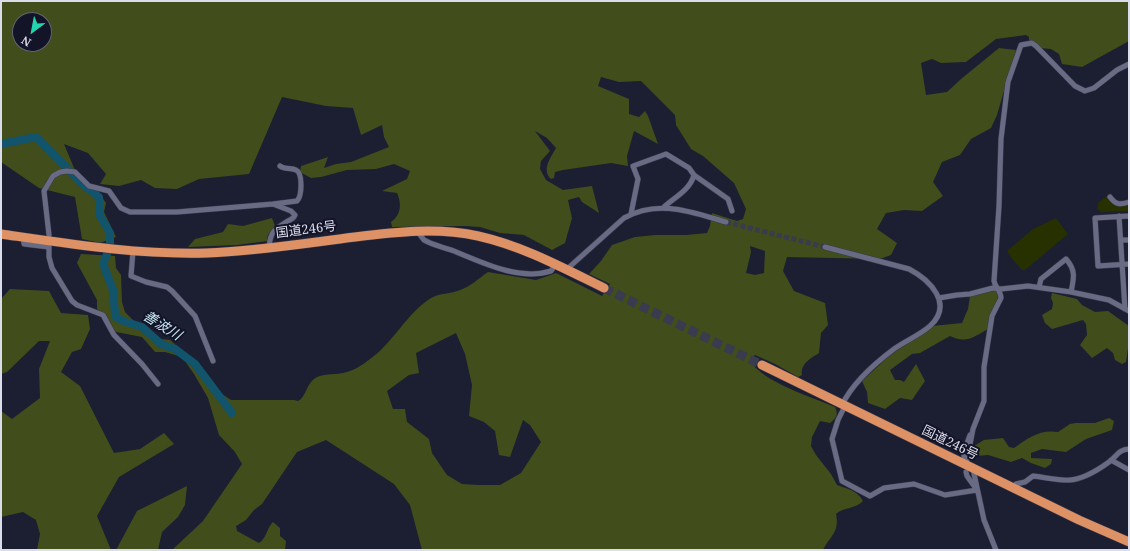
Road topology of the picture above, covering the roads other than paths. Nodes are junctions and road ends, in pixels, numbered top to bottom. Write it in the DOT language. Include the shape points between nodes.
graph roads {
  1 [pos="1129,64"];
  2 [pos="280,166"];
  3 [pos="694,175"];
  4 [pos="1110,197"];
  5 [pos="1129,202"];
  6 [pos="273,204"];
  7 [pos="664,207"];
  8 [pos="732,211"];
  9 [pos="631,214"];
  10 [pos="1119,216"];
  11 [pos="1129,216"];
  12 [pos="726,222"];
  13 [pos="417,231"];
  14 [pos="1,234"];
  15 [pos="1121,240"];
  16 [pos="1129,240"];
  17 [pos="50,243"];
  18 [pos="825,247"];
  19 [pos="269,248"];
  20 [pos="133,251"];
  21 [pos="556,264"];
  22 [pos="1122,264"];
  23 [pos="1129,264"];
  24 [pos="566,270"];
  25 [pos="1038,287"];
  26 [pos="604,288"];
  27 [pos="1127,288"];
  28 [pos="997,289"];
  29 [pos="1071,292"];
  30 [pos="939,298"];
  31 [pos="1127,310"];
  32 [pos="213,361"];
  33 [pos="762,365"];
  34 [pos="158,384"];
  35 [pos="843,406"];
  36 [pos="973,431"];
  37 [pos="1129,449"];
  38 [pos="1112,460"];
  39 [pos="967,466"];
  40 [pos="1129,470"];
  41 [pos="1011,488"];
  42 [pos="977,490"];
  43 [pos="1129,542"];
  44 [pos="996,550"];
  1 -- 28 [label="street" via="1094,88 1085,91 1075,86 1032,43 1021,45 1008,82 1000,139 994,281"];
  2 -- 6 [label="street" via="298,171 300,195 297,201"];
  3 -- 7 [label="street" via="687,188"];
  3 -- 8 [label="street" via="728,199"];
  3 -- 9 [label="street" via="689,168 666,154 633,166 638,179"];
  4 -- 5 [label="street" via="1121,205"];
  6 -- 17 [label="street" via="177,212 130,212 121,208 109,191 89,186 75,172 60,172 53,176 44,191"];
  6 -- 19 [label="street" via="295,215 271,233"];
  7 -- 9 [label="street"];
  7 -- 12 [label="street"];
  9 -- 24 [label="street" via="617,223"];
  10 -- 11 [label="street"];
  10 -- 15 [label="street"];
  10 -- 22 [label="street" via="1095,218 1097,258 1098,266"];
  13 -- 19 [label="highway, 国道246号"];
  13 -- 21 [label="highway, 国道246号" via="448,232 491,239 516,246"];
  13 -- 21 [label="street" via="428,242 503,270 539,273 551,271"];
  14 -- 17 [label="highway, 国道246号"];
  15 -- 16 [label="street"];
  15 -- 22 [label="street"];
  17 -- 20 [label="highway, 国道246号"];
  17 -- 34 [label="street" via="54,271 72,301 103,316 114,335"];
  18 -- 30 [label="street" via="909,269 929,283"];
  19 -- 20 [label="highway, 国道246号" via="208,253"];
  20 -- 32 [label="street" via="131,276 172,291 195,316"];
  21 -- 24 [label="highway, 国道246号"];
  22 -- 23 [label="street"];
  22 -- 27 [label="street"];
  24 -- 26 [label="highway, 国道246号"];
  25 -- 28 [label="street"];
  25 -- 29 [label="street"];
  25 -- 29 [label="street" via="1041,279 1066,259 1071,264 1074,278"];
  27 -- 31 [label="street"];
  28 -- 30 [label="street"];
  28 -- 36 [label="street" via="1001,298 992,316 987,345 984,401"];
  29 -- 31 [label="street" via="1109,300"];
  30 -- 35 [label="street" via="941,308 933,323 883,358 852,388"];
  33 -- 35 [label="highway, 国道246号"];
  35 -- 39 [label="highway, 国道246号"];
  35 -- 42 [label="street" via="832,439 842,481 870,496 884,488 914,484 945,495"];
  36 -- 39 [label="street"];
  36 -- 39 [label="street" via="964,452"];
  37 -- 38 [label="street" via="1116,454"];
  38 -- 40 [label="street"];
  38 -- 41 [label="street" via="1077,478 1069,480 1033,476"];
  39 -- 41 [label="highway, 国道246号"];
  39 -- 42 [label="street"];
  41 -- 43 [label="highway, 国道246号"];
  42 -- 44 [label="street" via="986,529"];
}
